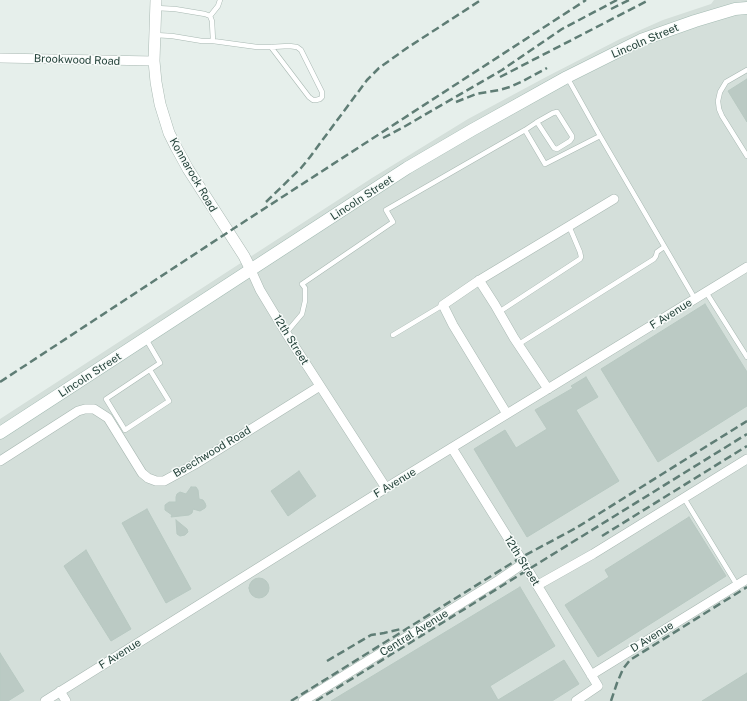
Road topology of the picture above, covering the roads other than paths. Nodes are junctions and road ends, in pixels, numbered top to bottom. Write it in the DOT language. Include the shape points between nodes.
graph roads {
  1 [pos="220,0"];
  2 [pos="156,4"];
  3 [pos="747,8"];
  4 [pos="210,16"];
  5 [pos="155,35"];
  6 [pos="213,41"];
  7 [pos="271,47"];
  8 [pos="0,58"];
  9 [pos="154,61"];
  10 [pos="747,70"];
  11 [pos="567,77"];
  12 [pos="537,122"];
  13 [pos="525,130"];
  14 [pos="600,136"];
  15 [pos="747,156"];
  16 [pos="614,199"];
  17 [pos="569,226"];
  18 [pos="664,247"];
  19 [pos="747,267"];
  20 [pos="251,270"];
  21 [pos="479,280"];
  22 [pos="706,292"];
  23 [pos="695,299"];
  24 [pos="443,305"];
  25 [pos="499,312"];
  26 [pos="286,333"];
  27 [pos="392,335"];
  28 [pos="146,338"];
  29 [pos="519,344"];
  30 [pos="747,357"];
  31 [pos="150,370"];
  32 [pos="320,386"];
  33 [pos="548,389"];
  34 [pos="507,414"];
  35 [pos="0,433"];
  36 [pos="452,448"];
  37 [pos="747,459"];
  38 [pos="0,461"];
  39 [pos="386,488"];
  40 [pos="684,498"];
  41 [pos="524,563"];
  42 [pos="747,578"];
  43 [pos="538,585"];
  44 [pos="737,585"];
  45 [pos="591,675"];
  46 [pos="60,691"];
  47 [pos="45,701"];
  48 [pos="66,701"];
  49 [pos="303,701"];
  50 [pos="576,701"];
  1 -- 4 [label="lane"];
  2 -- 4 [label="lane"];
  2 -- 5 [label="street, Konnarock Road"];
  3 -- 11 [label="main road, Lincoln Street" via="695,21 641,40"];
  4 -- 6 [label="lane"];
  5 -- 6 [label="lane"];
  5 -- 9 [label="street, Konnarock Road"];
  6 -- 7 [label="lane"];
  7 -- 7 [label="lane" via="289,46 301,50 322,92 320,99 313,100 309,97"];
  8 -- 9 [label="street, Brookwood Road"];
  9 -- 20 [label="street, Konnarock Road" via="160,104 169,133 188,169"];
  10 -- 15 [label="lane" via="726,82 718,101 722,116"];
  11 -- 14 [label="lane"];
  11 -- 20 [label="main road, Lincoln Street" via="407,168"];
  12 -- 12 [label="lane" via="556,112 572,138 557,149 554,148"];
  12 -- 13 [label="lane"];
  13 -- 14 [label="lane" via="545,164"];
  13 -- 26 [label="lane" via="386,210 393,222 302,284 305,288 302,314"];
  14 -- 18 [label="lane"];
  16 -- 17 [label="street"];
  17 -- 21 [label="street"];
  17 -- 25 [label="lane" via="580,252 580,259"];
  18 -- 23 [label="lane"];
  18 -- 29 [label="lane" via="657,252 654,259"];
  19 -- 22 [label="street, F Avenue"];
  20 -- 26 [label="street, 12th Street"];
  20 -- 28 [label="main road, Lincoln Street"];
  21 -- 24 [label="street"];
  21 -- 25 [label="street"];
  22 -- 23 [label="street, F Avenue"];
  22 -- 30 [label="lane"];
  23 -- 33 [label="street, F Avenue"];
  24 -- 27 [label="lane"];
  24 -- 34 [label="street"];
  25 -- 29 [label="street"];
  26 -- 32 [label="street, 12th Street"];
  28 -- 31 [label="lane" via="160,363"];
  28 -- 35 [label="main road, Lincoln Street"];
  29 -- 33 [label="street"];
  31 -- 31 [label="lane" via="169,401 125,430 106,400"];
  32 -- 38 [label="street, Beechwood Road" via="164,481 148,478 142,473 108,418 94,409 85,408 78,411"];
  32 -- 39 [label="street, 12th Street"];
  33 -- 34 [label="street, F Avenue"];
  34 -- 36 [label="street, F Avenue"];
  36 -- 39 [label="street, F Avenue"];
  36 -- 41 [label="street, 12th Street"];
  37 -- 40 [label="street"];
  39 -- 46 [label="street, F Avenue"];
  40 -- 43 [label="street"];
  40 -- 44 [label="lane"];
  41 -- 43 [label="street, 12th Street"];
  41 -- 49 [label="street, Central Avenue"];
  42 -- 44 [label="street, D Avenue"];
  43 -- 45 [label="street, 12th Street"];
  44 -- 45 [label="street, D Avenue"];
  45 -- 50 [label="street" via="598,686"];
  46 -- 47 [label="street, F Avenue"];
  46 -- 48 [label="street"];
}
